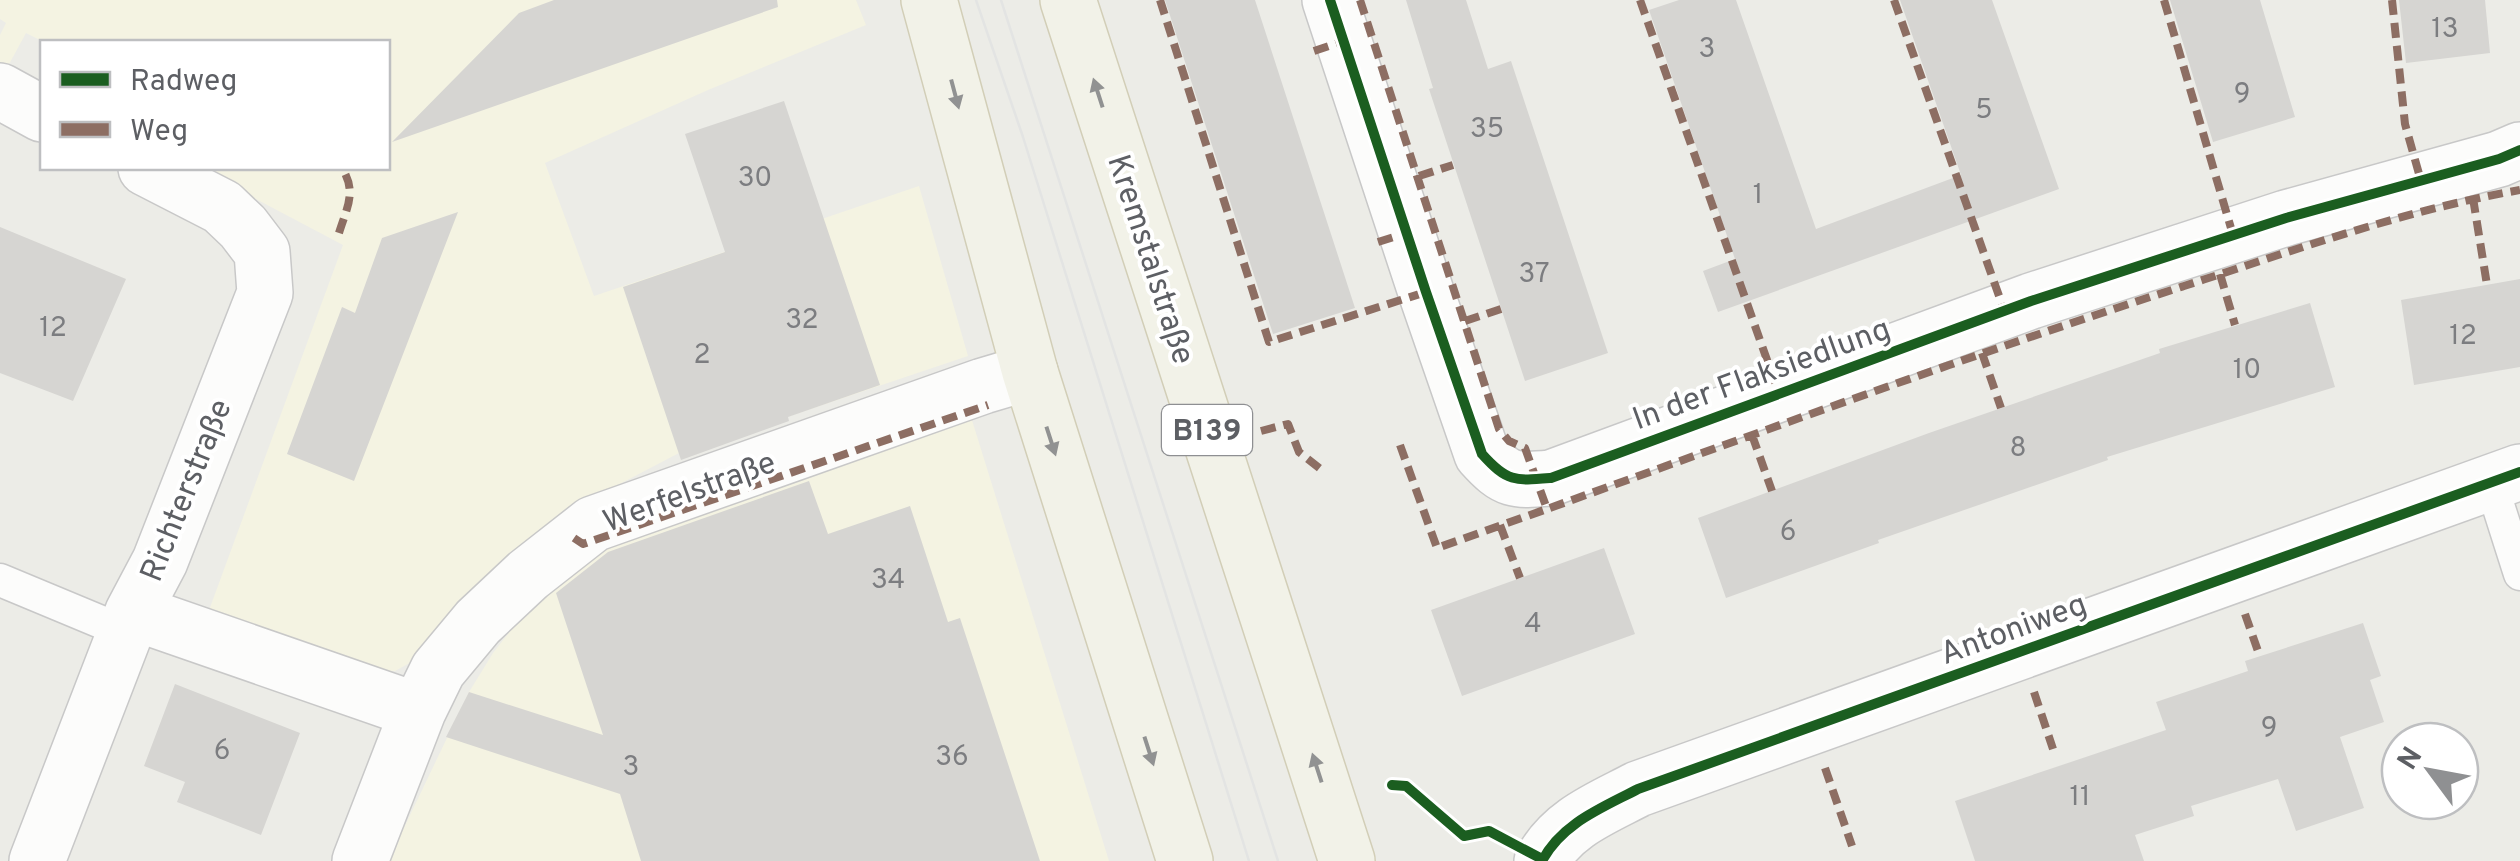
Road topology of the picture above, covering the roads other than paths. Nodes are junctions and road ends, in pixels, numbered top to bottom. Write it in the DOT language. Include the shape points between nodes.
graph roads {
  1 [pos="929,0"];
  2 [pos="1068,0"];
  3 [pos="1330,0"];
  4 [pos="0,91"];
  5 [pos="40,113"];
  6 [pos="2520,150"];
  7 [pos="150,170"];
  8 [pos="1030,372"];
  9 [pos="2506,478"];
  10 [pos="2520,574"];
  11 [pos="0,580"];
  12 [pos="129,622"];
  13 [pos="418,711"];
  14 [pos="36,861"];
  15 [pos="360,861"];
  16 [pos="1184,861"];
  17 [pos="1347,861"];
  18 [pos="1542,861"];
  1 -- 8 [label="main road, one-way"];
  17 -- 2 [label="main road, Kremstalstraße / B139, one-way"];
  3 -- 6 [label="street, In der Flaksiedlung" via="1482,454 1499,473 1522,481 1551,478 2031,301"];
  4 -- 5 [label="street"];
  7 -- 12 [label="street, Richterstraße" via="222,207 243,226 262,252 265,292 160,561"];
  8 -- 13 [label="street, Werfelstraße" via="593,524 478,622 438,670"];
  8 -- 16 [label="main road, one-way"];
  9 -- 10 [label="lane"];
  9 -- 18 [label="street, Antoniweg" via="1638,789 1578,820"];
  11 -- 12 [label="lane"];
  12 -- 13 [label="street"];
  12 -- 14 [label="street, Richterstraße"];
  13 -- 15 [label="street, Werfelstraße"];
}
